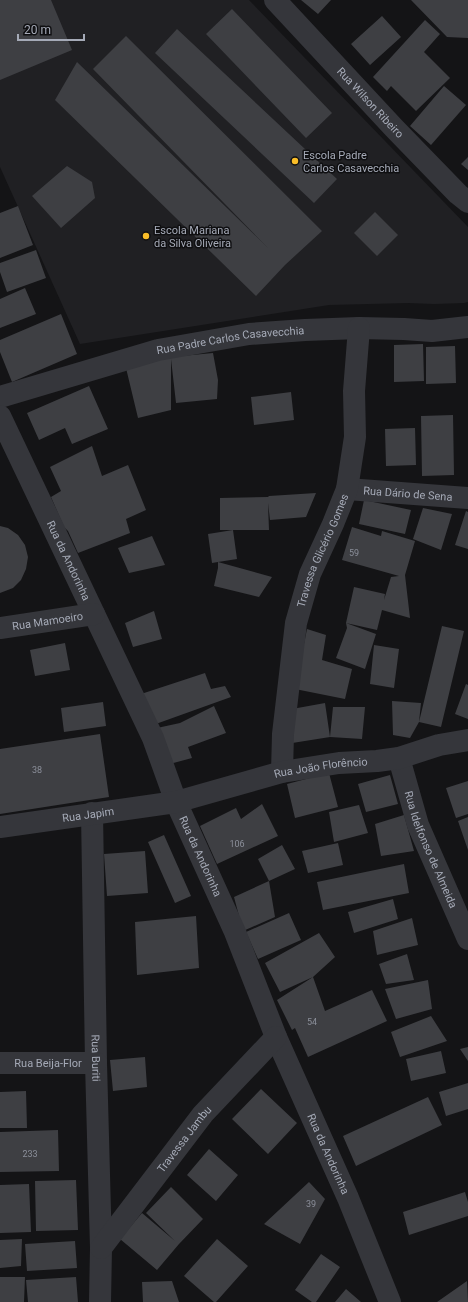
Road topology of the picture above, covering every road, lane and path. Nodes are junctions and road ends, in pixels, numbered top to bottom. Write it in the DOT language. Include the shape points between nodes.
graph roads {
  1 [pos="275,0"];
  2 [pos="468,202"];
  3 [pos="468,327"];
  4 [pos="360,328"];
  5 [pos="0,397"];
  6 [pos="0,416"];
  7 [pos="347,489"];
  8 [pos="468,498"];
  9 [pos="94,614"];
  10 [pos="0,628"];
  11 [pos="468,740"];
  12 [pos="399,758"];
  13 [pos="282,772"];
  14 [pos="176,802"];
  15 [pos="92,814"];
  16 [pos="0,827"];
  17 [pos="468,939"];
  18 [pos="276,1037"];
  19 [pos="0,1063"];
  20 [pos="96,1063"];
  21 [pos="101,1248"];
  22 [pos="100,1302"];
  23 [pos="390,1302"];
  1 -- 2 [label="street, Rua Wilson Ribeiro" via="394,128"];
  3 -- 4 [label="street, Rua Padre Carlos Casavecchia" via="432,331"];
  4 -- 5 [label="street, Rua Padre Carlos Casavecchia" via="249,334 158,350"];
  4 -- 7 [label="street, Travessa Glicério Gomes" via="354,391 354,437"];
  6 -- 9 [label="street, Rua da Andorinha"];
  7 -- 8 [label="street, Rua Dário de Sena"];
  7 -- 13 [label="street, Travessa Glicério Gomes" via="310,574 296,623 283,734"];
  9 -- 10 [label="street, Rua Mamoeiro"];
  9 -- 14 [label="street, Rua da Andorinha" via="152,738"];
  11 -- 12 [label="street, Rua João Florêncio" via="439,745"];
  12 -- 13 [label="street, Rua João Florêncio" via="339,763"];
  12 -- 17 [label="street, Rua Idelfonso de Almeida" via="418,825"];
  13 -- 14 [label="street, Rua João Florêncio"];
  14 -- 15 [label="street, Rua Japim"];
  14 -- 18 [label="street, Rua da Andorinha" via="235,932"];
  15 -- 16 [label="street, Rua Japim"];
  15 -- 20 [label="street, Rua Buriti"];
  18 -- 21 [label="street, Travessa Jambu" via="203,1114"];
  18 -- 23 [label="street, Rua da Andorinha" via="348,1198"];
  19 -- 20 [label="street, Rua Beija-Flor"];
  20 -- 21 [label="street, Rua Buriti"];
  21 -- 22 [label="street, Rua Buriti"];
}
